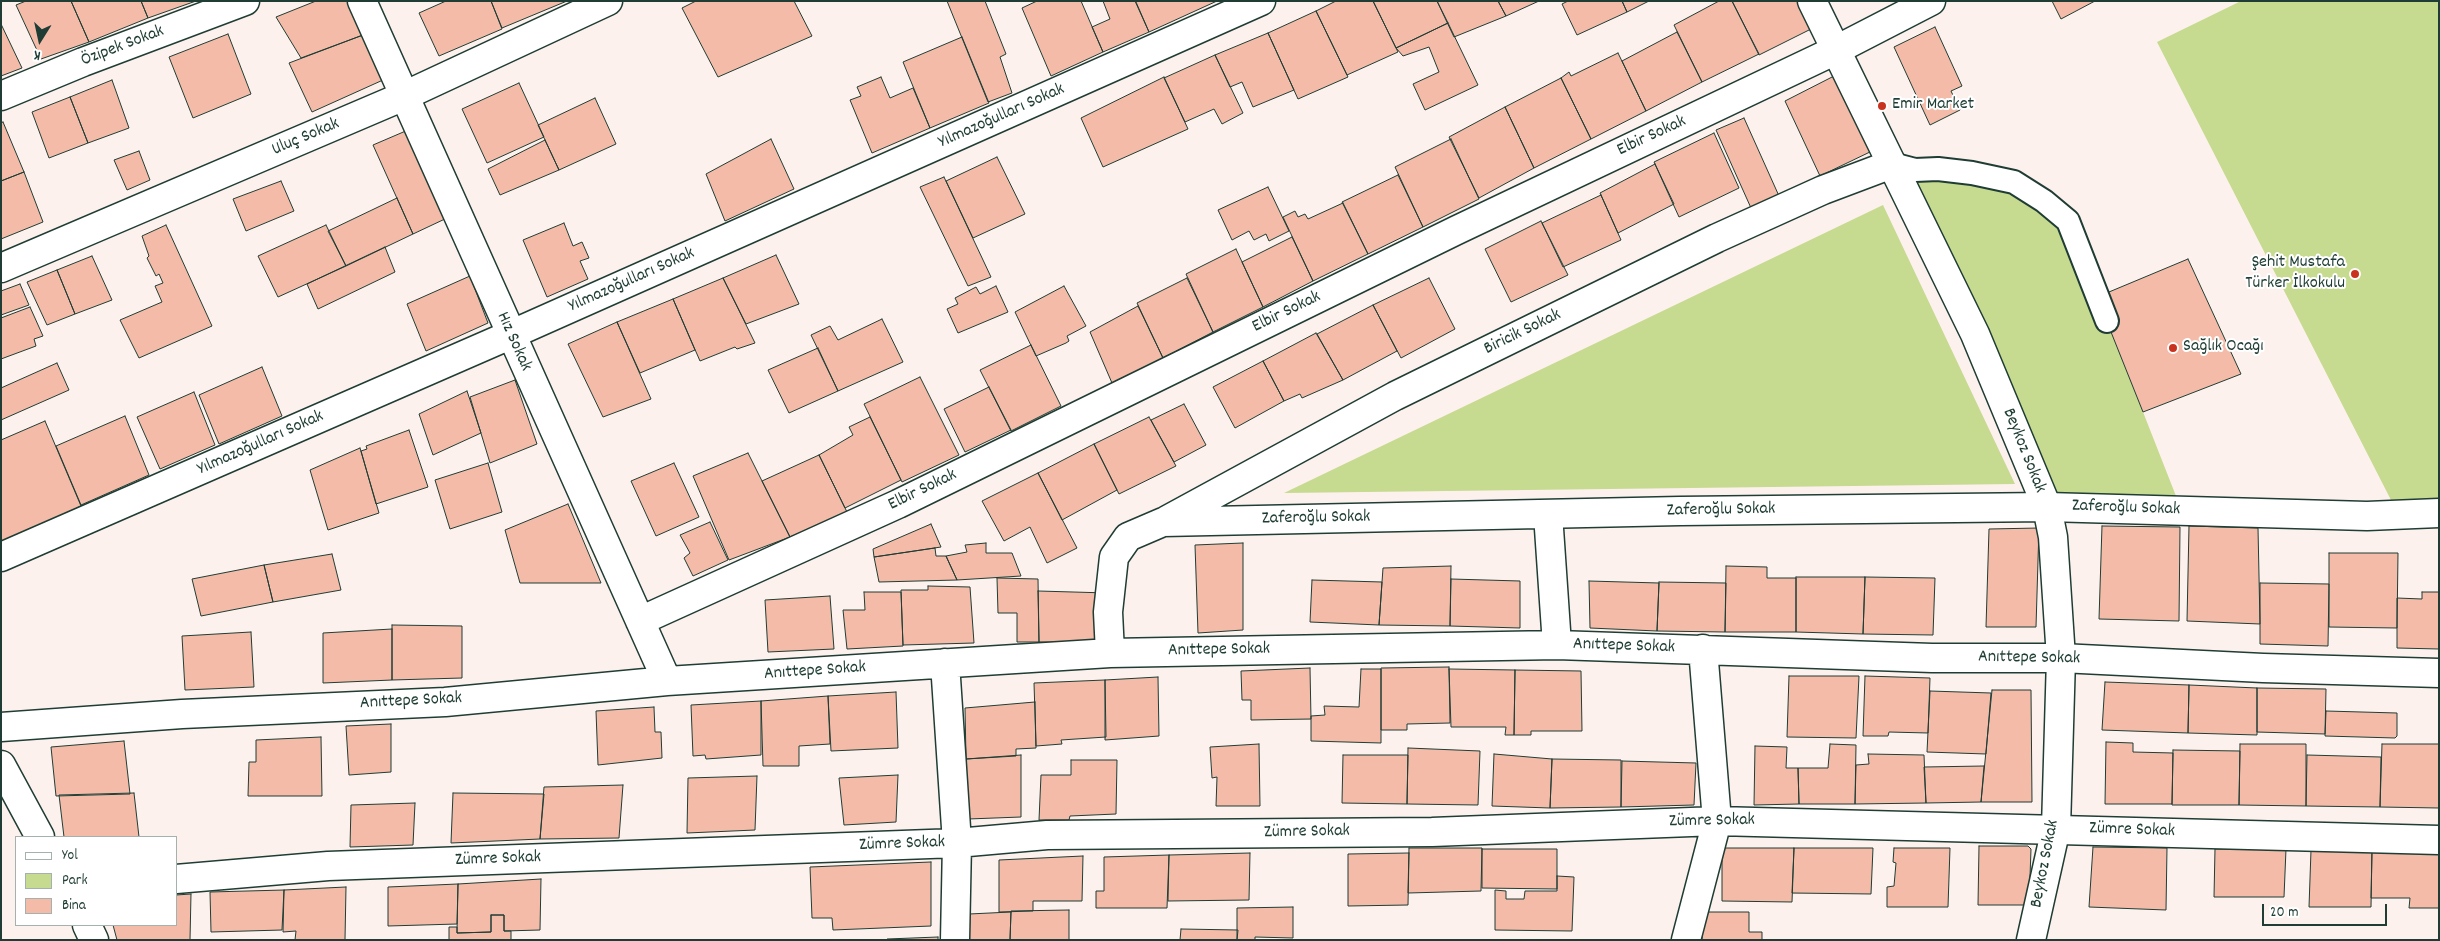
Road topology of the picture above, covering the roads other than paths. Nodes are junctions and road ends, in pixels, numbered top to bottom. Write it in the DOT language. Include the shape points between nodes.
graph roads {
  1 [pos="245,1"];
  2 [pos="362,1"];
  3 [pos="608,1"];
  4 [pos="1261,1"];
  5 [pos="1812,1"];
  6 [pos="1931,1"];
  7 [pos="1836,50"];
  8 [pos="1,96"];
  9 [pos="404,96"];
  10 [pos="1892,164"];
  11 [pos="1,268"];
  12 [pos="2107,321"];
  13 [pos="510,335"];
  14 [pos="2047,507"];
  15 [pos="1548,514"];
  16 [pos="2439,514"];
  17 [pos="1163,522"];
  18 [pos="1,558"];
  19 [pos="640,621"];
  20 [pos="1557,645"];
  21 [pos="1703,649"];
  22 [pos="1110,654"];
  23 [pos="2061,658"];
  24 [pos="945,663"];
  25 [pos="2439,673"];
  26 [pos="667,681"];
  27 [pos="1,727"];
  28 [pos="1,765"];
  29 [pos="1716,820"];
  30 [pos="2056,828"];
  31 [pos="39,836"];
  32 [pos="2439,840"];
  33 [pos="957,843"];
  34 [pos="178,879"];
  35 [pos="87,926"];
  36 [pos="94,940"];
  37 [pos="955,940"];
  38 [pos="1686,940"];
  39 [pos="2031,940"];
  1 -- 8 [label="street, Özipek Sokak"];
  2 -- 9 [label="street, Hız Sokak"];
  3 -- 9 [label="street, Uluç Sokak"];
  4 -- 13 [label="street, Yılmazoğulları Sokak"];
  5 -- 7 [label="street, Beykoz Sokak"];
  6 -- 7 [label="street, Elbir Sokak"];
  7 -- 10 [label="street, Beykoz Sokak"];
  7 -- 19 [label="street, Elbir Sokak" via="1457,230 898,504"];
  9 -- 11 [label="street, Uluç Sokak"];
  9 -- 13 [label="street, Hız Sokak"];
  10 -- 12 [label="lane" via="1915,170 1972,173 2014,182 2044,201 2068,221"];
  10 -- 14 [label="street, Beykoz Sokak" via="1975,334"];
  10 -- 17 [label="street, Biricik Sokak" via="1823,190 1682,255 1395,396"];
  13 -- 18 [label="street, Yılmazoğulları Sokak"];
  13 -- 19 [label="street, Hız Sokak"];
  14 -- 15 [label="street, Zaferoğlu Sokak"];
  14 -- 16 [label="street, Zaferoğlu Sokak" via="2367,516"];
  14 -- 23 [label="street, Beykoz Sokak" via="2053,537"];
  15 -- 17 [label="street, Zaferoğlu Sokak"];
  15 -- 20 [label="street"];
  17 -- 22 [label="street, Zaferoğlu Sokak" via="1128,537 1114,557 1108,612"];
  19 -- 26 [label="street, Hız Sokak"];
  20 -- 21 [label="street, Anıttepe Sokak"];
  20 -- 22 [label="street, Anıttepe Sokak"];
  21 -- 23 [label="street, Anıttepe Sokak" via="1932,658"];
  21 -- 29 [label="street"];
  22 -- 24 [label="street, Anıttepe Sokak"];
  23 -- 25 [label="street, Anıttepe Sokak"];
  23 -- 30 [label="street, Beykoz Sokak"];
  24 -- 26 [label="street, Anıttepe Sokak"];
  24 -- 33 [label="street"];
  26 -- 27 [label="street, Anıttepe Sokak" via="445,702 202,713"];
  28 -- 31 [label="street"];
  29 -- 30 [label="street, Zümre Sokak"];
  29 -- 33 [label="street, Zümre Sokak" via="1432,832 1047,835"];
  29 -- 38 [label="street"];
  30 -- 32 [label="street, Zümre Sokak"];
  30 -- 39 [label="street, Beykoz Sokak"];
  33 -- 34 [label="street, Zümre Sokak" via="328,866"];
  33 -- 37 [label="street"];
  35 -- 36 [label="street"];
}
